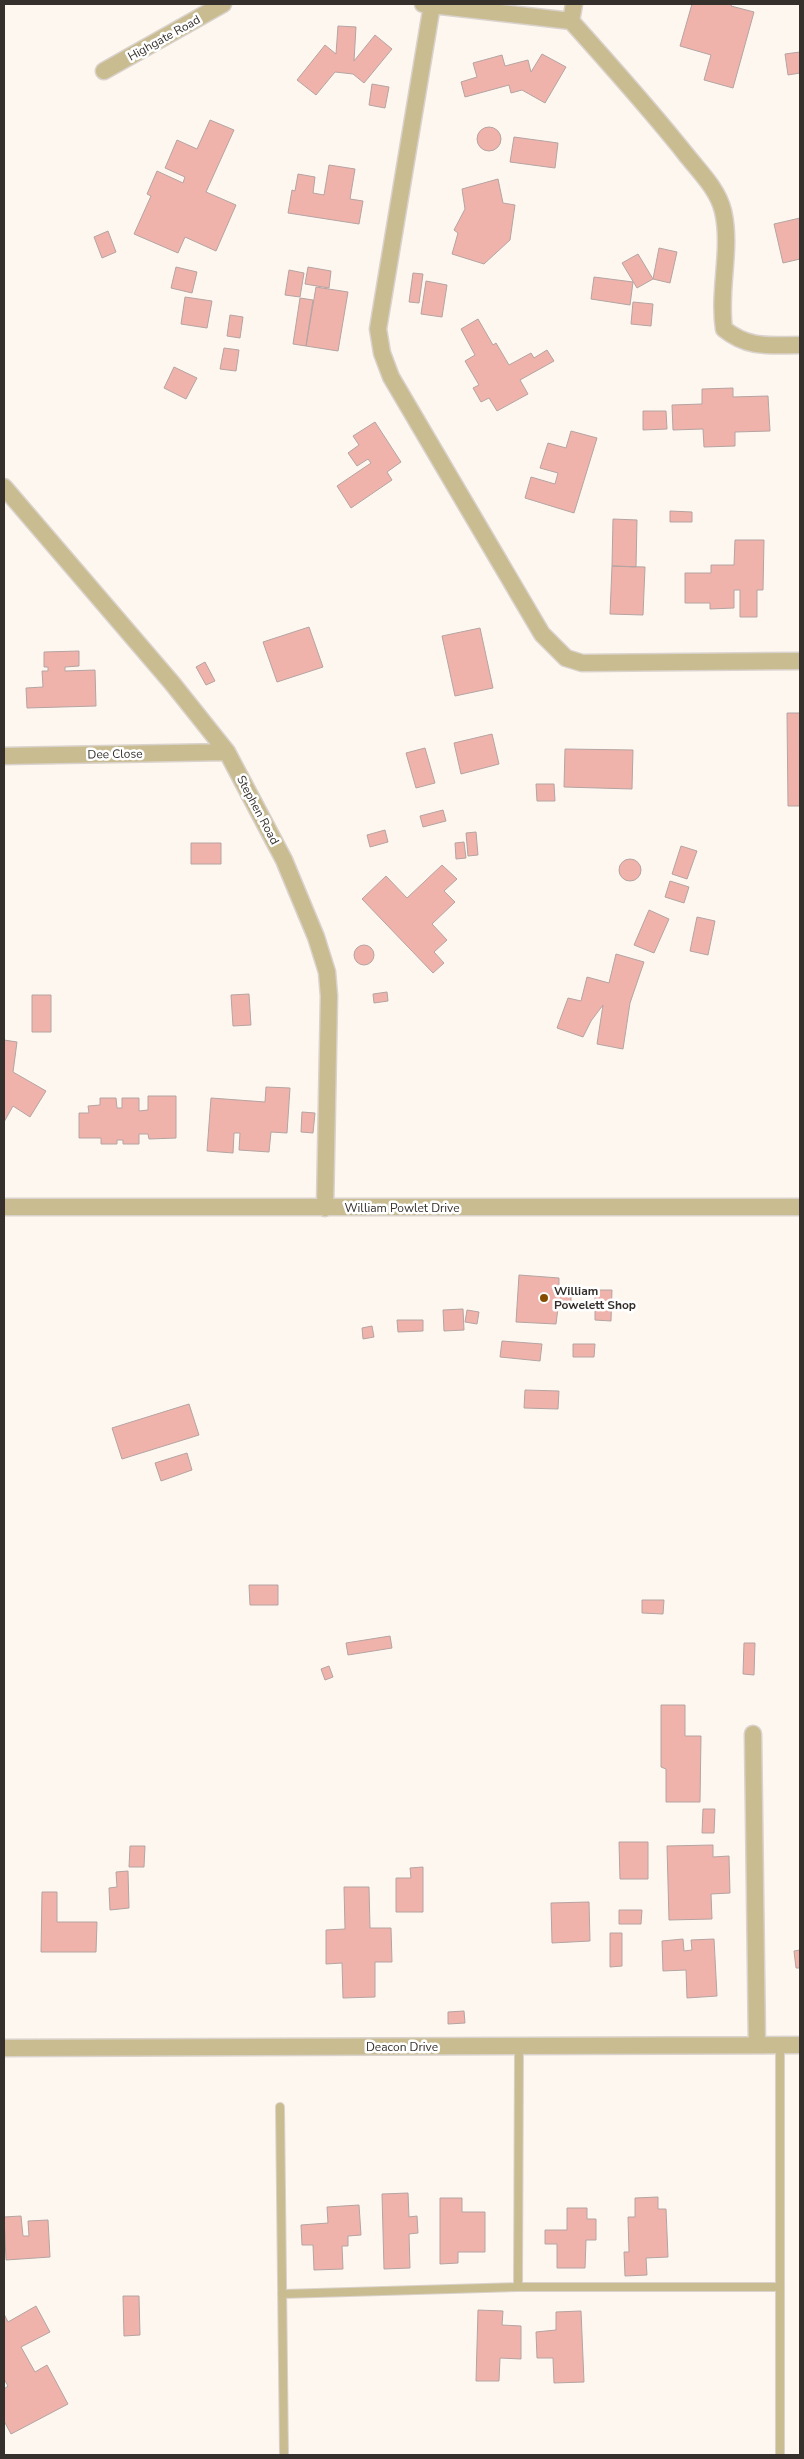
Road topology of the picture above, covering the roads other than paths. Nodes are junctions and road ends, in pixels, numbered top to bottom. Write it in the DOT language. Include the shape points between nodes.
graph roads {
  1 [pos="222,4"];
  2 [pos="428,4"];
  3 [pos="574,4"];
  4 [pos="571,21"];
  5 [pos="104,71"];
  6 [pos="800,345"];
  7 [pos="4,487"];
  8 [pos="800,661"];
  9 [pos="227,752"];
  10 [pos="4,756"];
  11 [pos="4,1207"];
  12 [pos="800,1207"];
  13 [pos="325,1208"];
  14 [pos="753,1734"];
  15 [pos="757,2045"];
  16 [pos="780,2045"];
  17 [pos="800,2045"];
  18 [pos="519,2046"];
  19 [pos="4,2048"];
  20 [pos="280,2107"];
  21 [pos="518,2287"];
  22 [pos="780,2287"];
  23 [pos="282,2294"];
  24 [pos="284,2455"];
  25 [pos="780,2455"];
  1 -- 5 [label="street, Highgate Road"];
  2 -- 4 [label="street"];
  2 -- 8 [label="street" via="378,329 382,354 391,377 542,634 566,658 582,663"];
  3 -- 4 [label="street"];
  4 -- 6 [label="street" via="658,118 716,192 726,232 721,312 724,329 737,340 754,345"];
  7 -- 9 [label="street, Stephen Road"];
  9 -- 10 [label="street, Dee Close"];
  9 -- 13 [label="street, Stephen Road" via="284,860 316,936 327,972"];
  11 -- 13 [label="street, William Powlet Drive"];
  12 -- 13 [label="street, William Powlet Drive"];
  14 -- 15 [label="street"];
  15 -- 16 [label="street, Deacon Drive"];
  15 -- 18 [label="street, Deacon Drive"];
  16 -- 17 [label="street, Deacon Drive"];
  16 -- 22 [label="lane"];
  18 -- 19 [label="street, Deacon Drive"];
  18 -- 21 [label="lane"];
  20 -- 23 [label="lane"];
  21 -- 22 [label="lane"];
  21 -- 23 [label="lane"];
  22 -- 25 [label="lane"];
  23 -- 24 [label="lane"];
}
